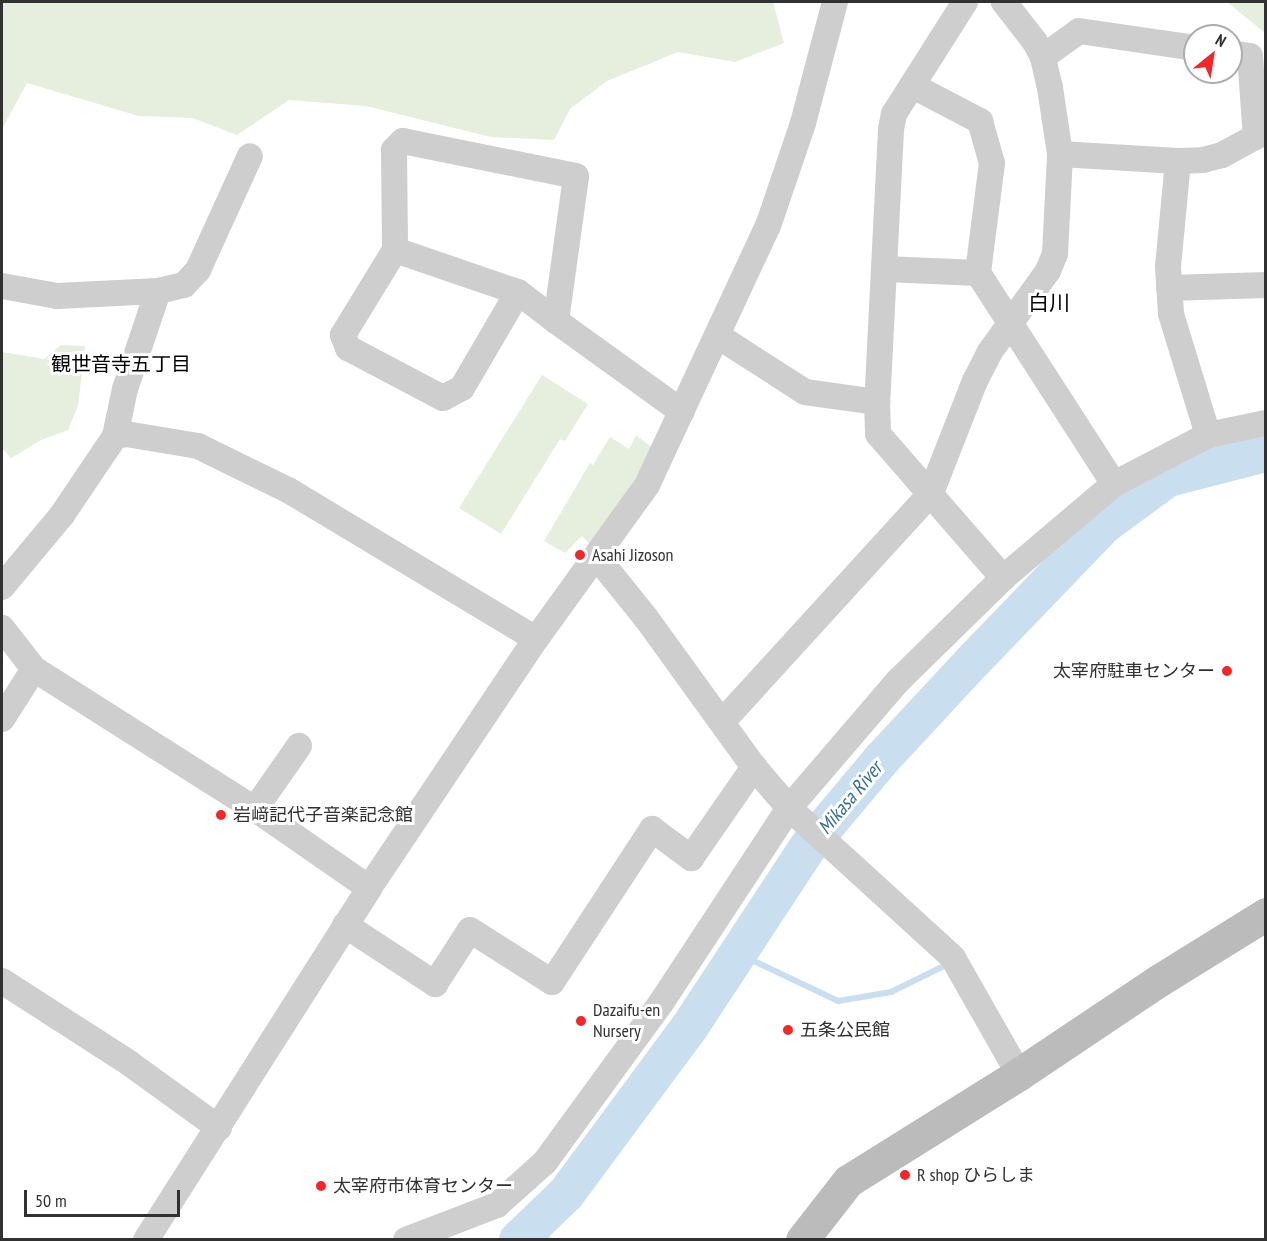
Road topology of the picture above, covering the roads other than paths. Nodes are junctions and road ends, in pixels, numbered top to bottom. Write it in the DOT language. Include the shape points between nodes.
graph roads {
  1 [pos="835,2"];
  2 [pos="965,2"];
  3 [pos="1004,2"];
  4 [pos="1183,46"];
  5 [pos="1243,55"];
  6 [pos="1042,57"];
  7 [pos="913,86"];
  8 [pos="1261,134"];
  9 [pos="1060,154"];
  10 [pos="250,156"];
  11 [pos="1178,161"];
  12 [pos="395,250"];
  13 [pos="885,269"];
  14 [pos="978,273"];
  15 [pos="1266,285"];
  16 [pos="2,286"];
  17 [pos="1169,288"];
  18 [pos="158,291"];
  19 [pos="518,292"];
  20 [pos="556,321"];
  21 [pos="1012,324"];
  22 [pos="718,336"];
  23 [pos="877,402"];
  24 [pos="682,412"];
  25 [pos="1266,423"];
  26 [pos="1208,435"];
  27 [pos="115,436"];
  28 [pos="1114,484"];
  29 [pos="930,493"];
  30 [pos="597,557"];
  31 [pos="1003,578"];
  32 [pos="2,587"];
  33 [pos="2,628"];
  34 [pos="536,639"];
  35 [pos="34,669"];
  36 [pos="2,720"];
  37 [pos="723,721"];
  38 [pos="299,746"];
  39 [pos="754,767"];
  40 [pos="255,809"];
  41 [pos="792,811"];
  42 [pos="369,888"];
  43 [pos="1266,914"];
  44 [pos="345,925"];
  45 [pos="2,981"];
  46 [pos="1019,1074"];
  47 [pos="219,1128"];
  48 [pos="146,1239"];
  49 [pos="406,1239"];
  50 [pos="802,1239"];
  1 -- 22 [label="street" via="803,123 768,226"];
  2 -- 7 [label="street"];
  3 -- 6 [label="street"];
  4 -- 6 [label="street" via="1079,31"];
  5 -- 8 [label="street" via="1251,56"];
  6 -- 9 [label="street"];
  7 -- 13 [label="street" via="894,114 891,130"];
  7 -- 14 [label="street" via="980,121 992,163"];
  8 -- 11 [label="street" via="1222,156"];
  9 -- 11 [label="street"];
  9 -- 21 [label="street" via="1055,254"];
  10 -- 18 [label="street" via="198,270 184,285"];
  11 -- 17 [label="street"];
  12 -- 19 [label="street"];
  12 -- 19 [label="street" via="343,335 345,342 348,348 443,398 462,388"];
  12 -- 20 [label="street" via="394,150 403,141 576,176"];
  13 -- 14 [label="street"];
  13 -- 23 [label="street"];
  14 -- 21 [label="street"];
  15 -- 17 [label="street"];
  16 -- 18 [label="street" via="57,296"];
  17 -- 26 [label="street" via="1171,314"];
  18 -- 27 [label="street" via="125,389"];
  19 -- 20 [label="street"];
  20 -- 24 [label="street"];
  21 -- 28 [label="street"];
  21 -- 29 [label="street" via="975,381"];
  22 -- 23 [label="street" via="804,392"];
  22 -- 24 [label="street"];
  23 -- 29 [label="street" via="878,434"];
  24 -- 30 [label="street" via="647,484"];
  25 -- 26 [label="street"];
  26 -- 28 [label="street"];
  27 -- 32 [label="street" via="62,515"];
  27 -- 34 [label="street" via="184,442 258,475"];
  28 -- 31 [label="street"];
  29 -- 31 [label="street"];
  29 -- 37 [label="street"];
  30 -- 34 [label="street"];
  30 -- 37 [label="street"];
  31 -- 41 [label="street" via="898,681"];
  33 -- 35 [label="street"];
  34 -- 42 [label="street"];
  35 -- 36 [label="street"];
  35 -- 40 [label="street"];
  37 -- 39 [label="street"];
  38 -- 40 [label="street"];
  39 -- 41 [label="street"];
  39 -- 44 [label="street" via="691,858 652,829 552,982 471,930 435,984"];
  40 -- 42 [label="street"];
  41 -- 46 [label="street" via="953,958"];
  41 -- 49 [label="street" via="661,1003 545,1162 497,1205"];
  42 -- 44 [label="street"];
  43 -- 46 [label="street"];
  44 -- 47 [label="street"];
  45 -- 47 [label="street" via="129,1063"];
  46 -- 50 [label="street" via="848,1181"];
  47 -- 48 [label="street"];
}
